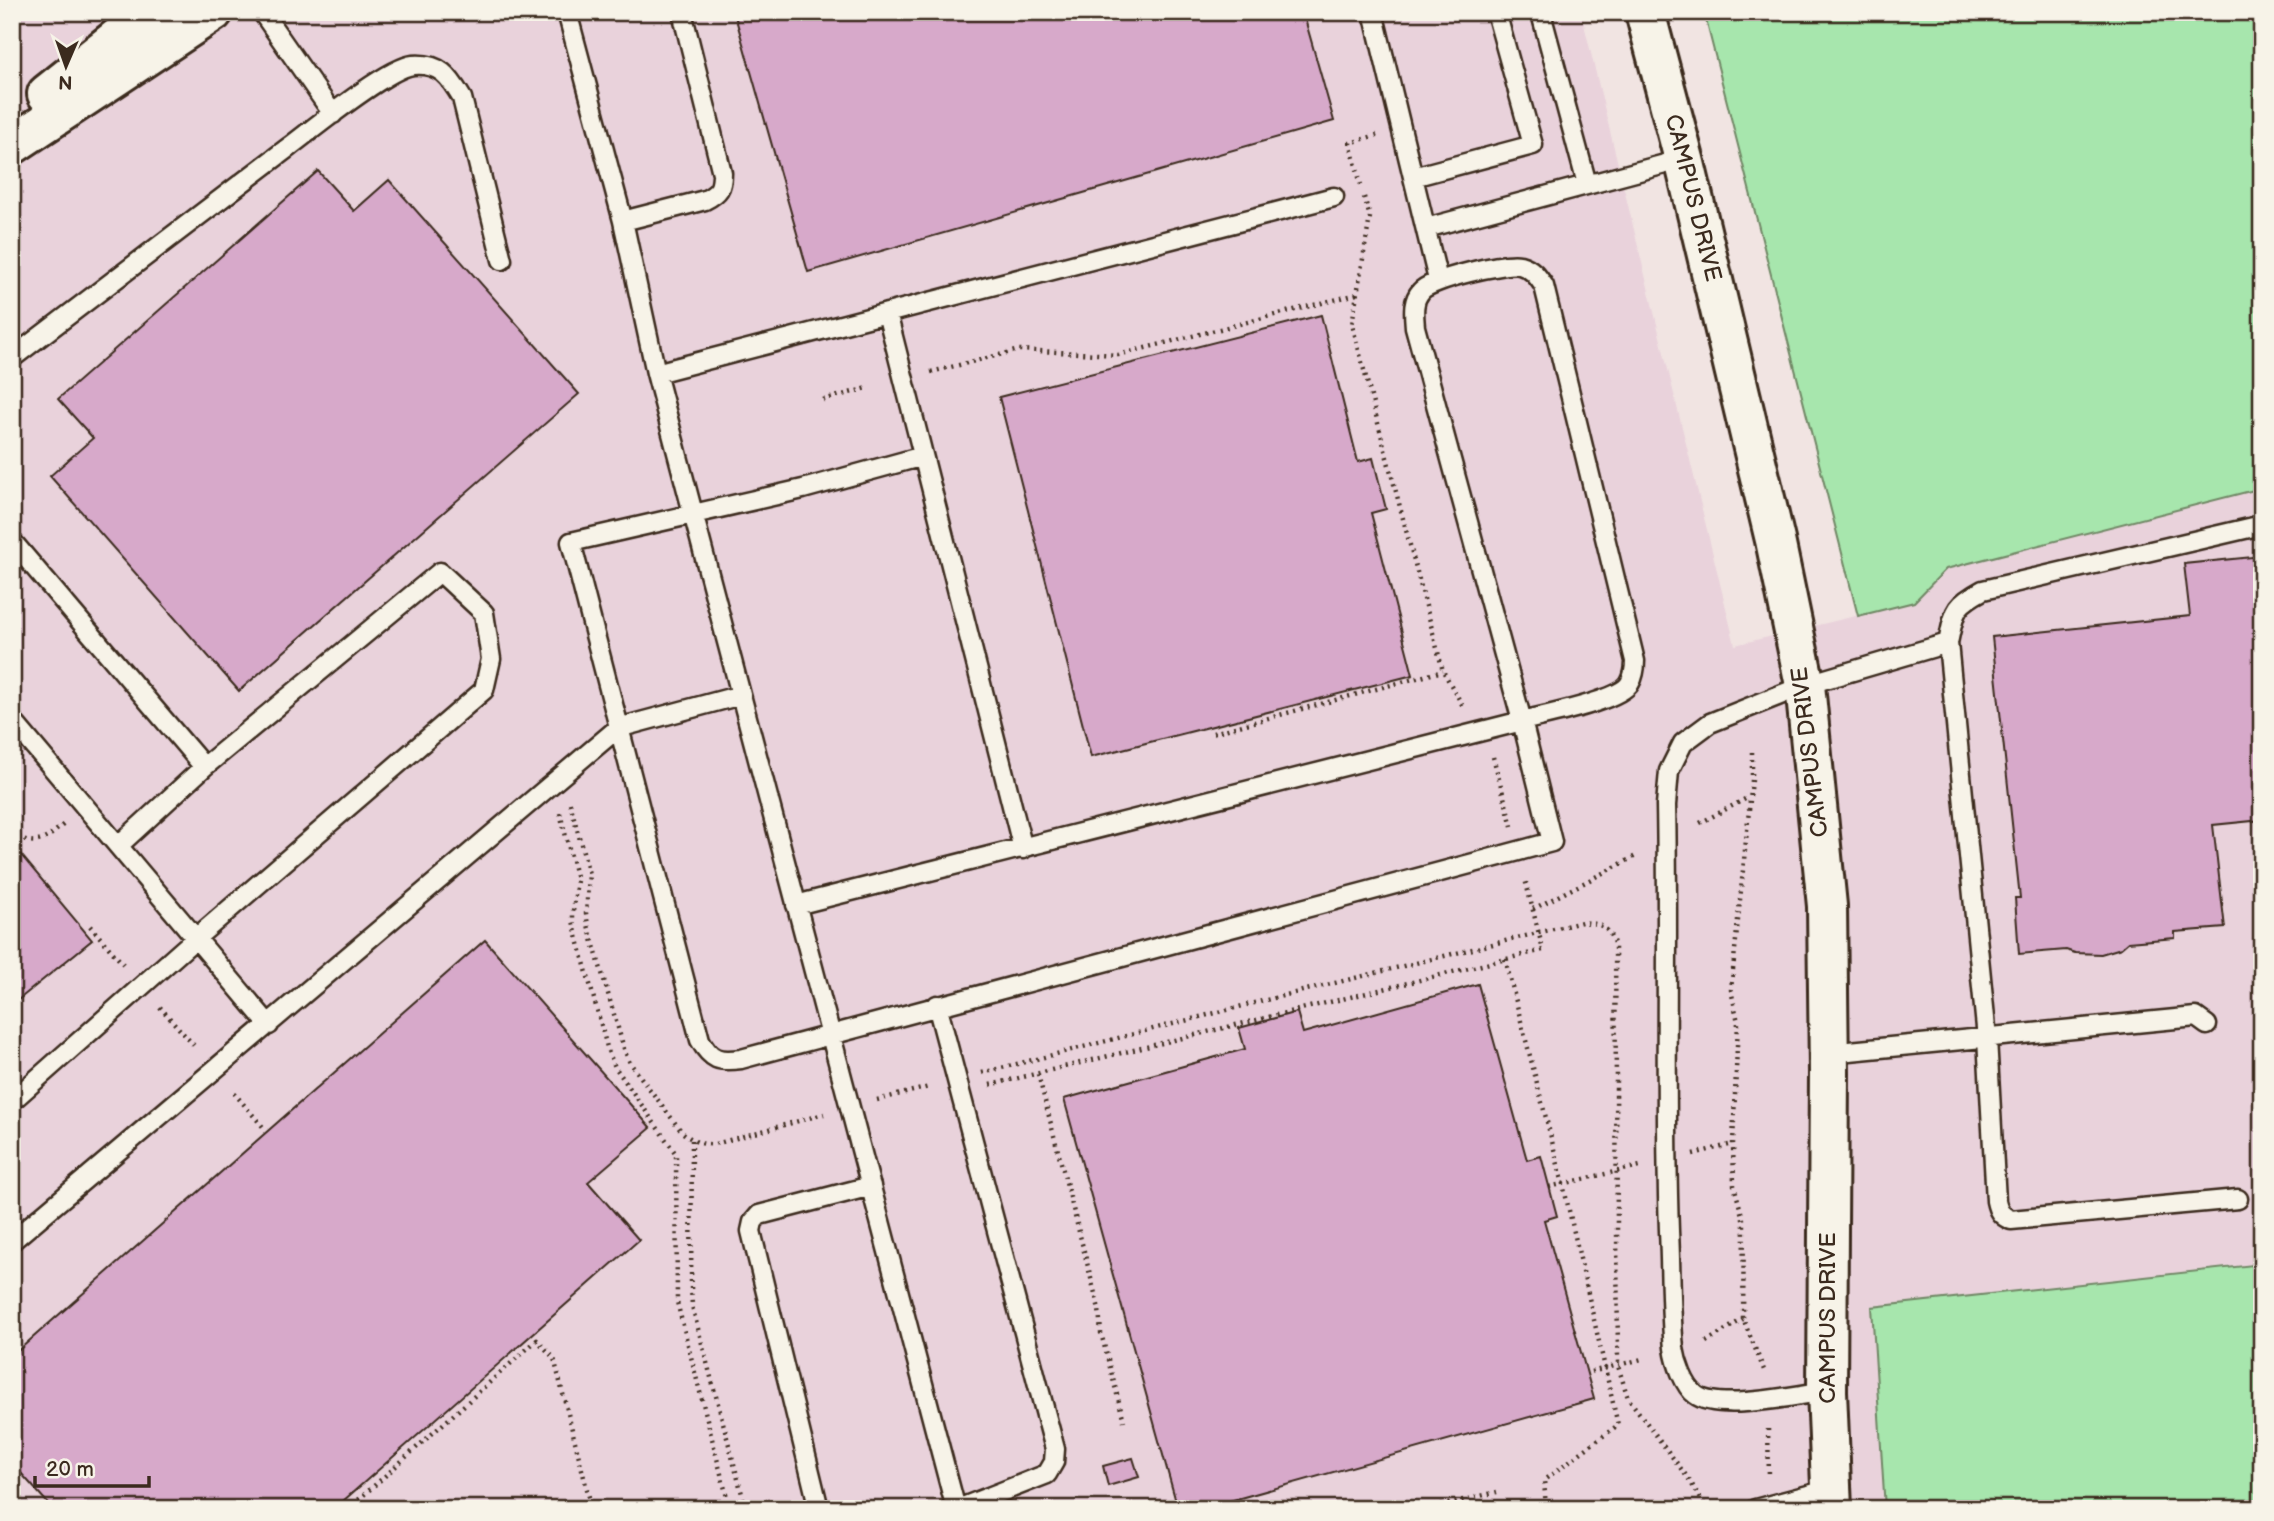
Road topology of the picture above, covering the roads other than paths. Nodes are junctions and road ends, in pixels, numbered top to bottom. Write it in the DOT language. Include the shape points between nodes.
graph roads {
  1 [pos="150,12"];
  2 [pos="213,12"];
  3 [pos="262,12"];
  4 [pos="567,12"];
  5 [pos="682,12"];
  6 [pos="1373,12"];
  7 [pos="1496,12"];
  8 [pos="1544,12"];
  9 [pos="1646,12"];
  10 [pos="332,114"];
  11 [pos="12,122"];
  12 [pos="12,145"];
  13 [pos="1684,159"];
  14 [pos="1413,177"];
  15 [pos="1587,184"];
  16 [pos="1334,197"];
  17 [pos="623,221"];
  18 [pos="1426,228"];
  19 [pos="502,260"];
  20 [pos="1438,280"];
  21 [pos="887,313"];
  22 [pos="12,358"];
  23 [pos="656,373"];
  24 [pos="923,456"];
  25 [pos="694,516"];
  26 [pos="2262,525"];
  27 [pos="12,541"];
  28 [pos="1948,643"];
  29 [pos="1805,685"];
  30 [pos="741,695"];
  31 [pos="12,720"];
  32 [pos="1522,721"];
  33 [pos="618,728"];
  34 [pos="204,767"];
  35 [pos="118,846"];
  36 [pos="1023,849"];
  37 [pos="796,905"];
  38 [pos="196,938"];
  39 [pos="937,1005"];
  40 [pos="269,1025"];
  41 [pos="2207,1026"];
  42 [pos="831,1035"];
  43 [pos="1987,1038"];
  44 [pos="1829,1053"];
  45 [pos="12,1101"];
  46 [pos="870,1186"];
  47 [pos="2238,1199"];
  48 [pos="12,1241"];
  49 [pos="1827,1391"];
  50 [pos="1831,1499"];
  51 [pos="1762,1507"];
  52 [pos="819,1509"];
  53 [pos="957,1509"];
  1 -- 11 [label="street"];
  2 -- 12 [label="street"];
  3 -- 10 [label="lane"];
  4 -- 17 [label="lane"];
  5 -- 17 [label="lane" via="722,186 705,200"];
  6 -- 14 [label="lane"];
  7 -- 14 [label="lane" via="1533,145"];
  8 -- 15 [label="lane"];
  9 -- 13 [label="street, CAMPUS DRIVE"];
  10 -- 19 [label="lane" via="398,68 435,67 450,78 462,98"];
  10 -- 22 [label="lane"];
  13 -- 15 [label="lane"];
  13 -- 29 [label="street, CAMPUS DRIVE"];
  14 -- 18 [label="lane"];
  15 -- 18 [label="lane"];
  16 -- 21 [label="lane"];
  17 -- 23 [label="lane"];
  18 -- 20 [label="lane"];
  20 -- 32 [label="lane" via="1415,300 1415,327"];
  20 -- 32 [label="lane" via="1520,265 1536,274 1544,286 1635,662 1630,685 1619,694"];
  21 -- 23 [label="lane"];
  21 -- 24 [label="lane"];
  23 -- 25 [label="lane"];
  24 -- 25 [label="lane"];
  24 -- 36 [label="lane"];
  25 -- 30 [label="lane"];
  25 -- 33 [label="lane" via="571,542"];
  26 -- 28 [label="lane" via="1983,590 1964,600 1955,612"];
  27 -- 34 [label="lane"];
  28 -- 29 [label="lane"];
  28 -- 43 [label="lane"];
  29 -- 44 [label="street, CAMPUS DRIVE" via="1827,906"];
  29 -- 49 [label="lane" via="1710,723 1683,743 1669,771 1667,1160 1674,1350 1686,1384 1695,1394 1717,1403"];
  30 -- 33 [label="lane"];
  30 -- 37 [label="lane"];
  31 -- 35 [label="lane"];
  32 -- 36 [label="lane"];
  32 -- 39 [label="lane" via="1552,842"];
  33 -- 40 [label="lane"];
  33 -- 42 [label="lane" via="707,1053 728,1061"];
  34 -- 35 [label="lane"];
  34 -- 38 [label="lane" via="440,572 484,613 491,659 484,690"];
  35 -- 38 [label="lane"];
  36 -- 37 [label="lane"];
  37 -- 42 [label="lane"];
  38 -- 40 [label="lane"];
  38 -- 45 [label="lane"];
  39 -- 42 [label="lane"];
  39 -- 53 [label="lane" via="1055,1449 1047,1474"];
  40 -- 48 [label="lane"];
  41 -- 43 [label="lane" via="2196,1017"];
  42 -- 46 [label="lane"];
  43 -- 44 [label="lane"];
  43 -- 47 [label="lane" via="1996,1201 2003,1217 2011,1220"];
  44 -- 49 [label="street, CAMPUS DRIVE"];
  46 -- 52 [label="lane" via="760,1215 751,1231"];
  46 -- 53 [label="lane"];
  49 -- 50 [label="street, CAMPUS DRIVE"];
  50 -- 51 [label="lane"];
}
